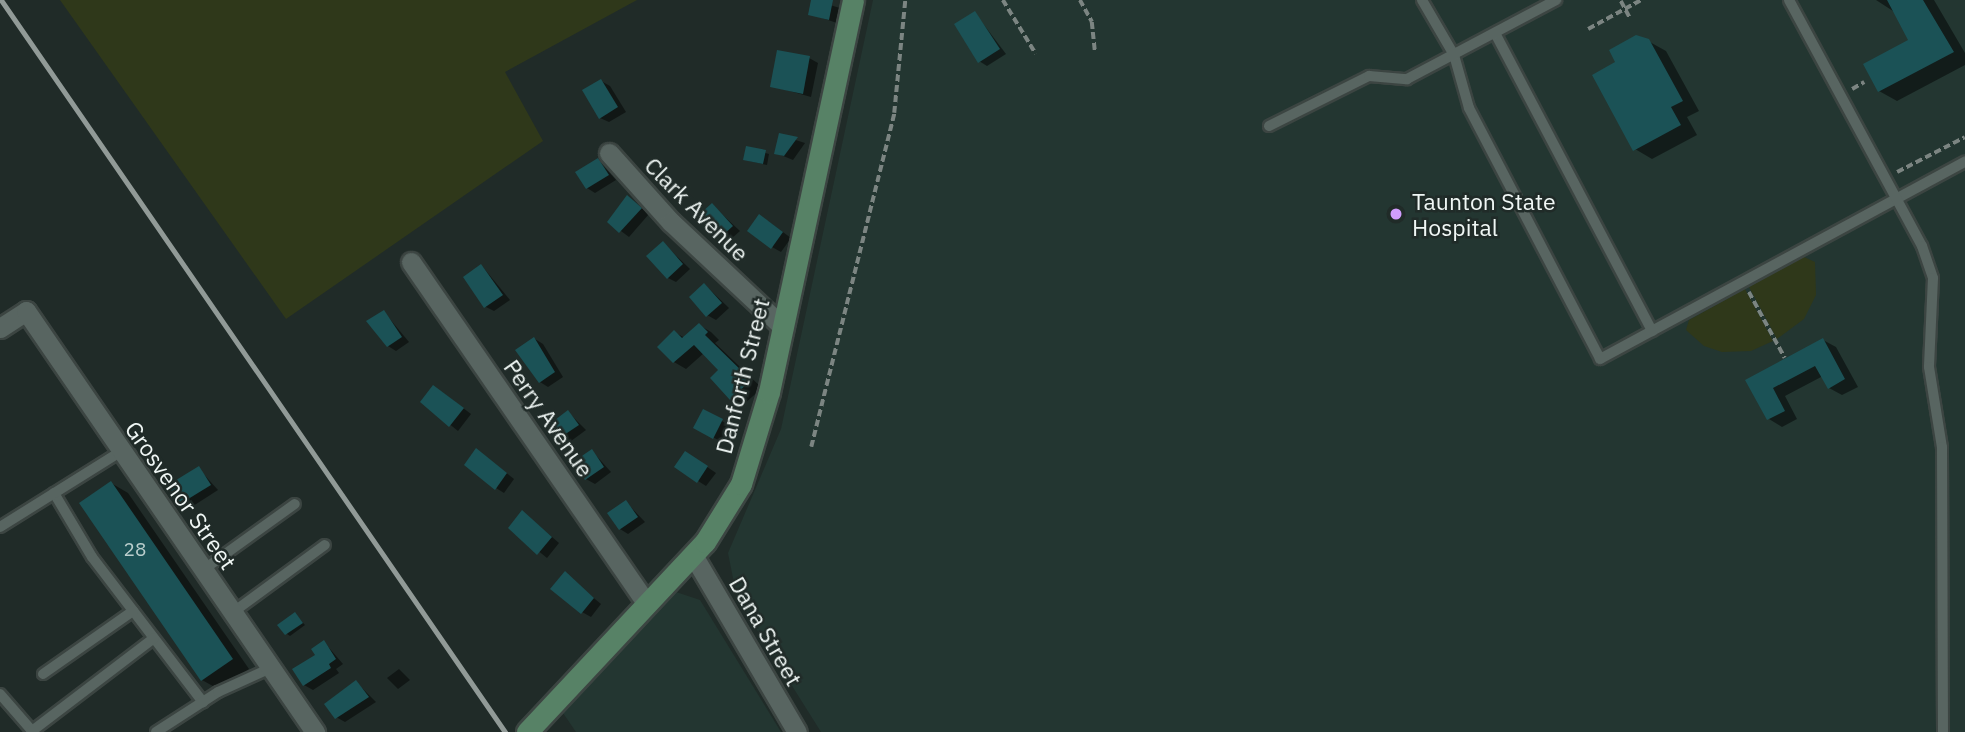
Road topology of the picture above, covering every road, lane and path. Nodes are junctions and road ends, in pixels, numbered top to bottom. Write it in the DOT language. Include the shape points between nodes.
graph roads {
  1 [pos="853,0"];
  2 [pos="905,0"];
  3 [pos="1003,0"];
  4 [pos="1080,0"];
  5 [pos="1422,0"];
  6 [pos="1556,0"];
  7 [pos="1640,0"];
  8 [pos="1789,0"];
  9 [pos="1621,1"];
  10 [pos="1625,9"];
  11 [pos="1630,18"];
  12 [pos="1588,29"];
  13 [pos="1494,33"];
  14 [pos="1095,53"];
  15 [pos="1036,54"];
  16 [pos="1454,55"];
  17 [pos="1864,82"];
  18 [pos="1858,101"];
  19 [pos="1269,126"];
  20 [pos="1965,137"];
  21 [pos="609,153"];
  22 [pos="1891,162"];
  23 [pos="1965,162"];
  24 [pos="1897,199"];
  25 [pos="411,262"];
  26 [pos="1743,282"];
  27 [pos="783,327"];
  28 [pos="0,328"];
  29 [pos="1652,331"];
  30 [pos="1785,358"];
  31 [pos="811,447"];
  32 [pos="120,452"];
  33 [pos="54,494"];
  34 [pos="295,504"];
  35 [pos="0,527"];
  36 [pos="325,545"];
  37 [pos="693,555"];
  38 [pos="203,571"];
  39 [pos="646,603"];
  40 [pos="133,611"];
  41 [pos="232,613"];
  42 [pos="155,638"];
  43 [pos="271,668"];
  44 [pos="43,674"];
  45 [pos="0,694"];
  46 [pos="203,702"];
  47 [pos="33,731"];
  48 [pos="156,732"];
  49 [pos="315,732"];
  50 [pos="527,732"];
  51 [pos="797,732"];
  52 [pos="1943,732"];
  1 -- 27 [label="street, Danforth Street"];
  2 -- 31 [label="path" via="894,113"];
  3 -- 15 [label="path"];
  4 -- 14 [label="path" via="1092,22"];
  5 -- 16 [label="lane"];
  6 -- 13 [label="lane"];
  7 -- 10 [label="path"];
  8 -- 24 [label="lane"];
  9 -- 10 [label="path"];
  10 -- 11 [label="path"];
  10 -- 12 [label="path"];
  13 -- 16 [label="lane"];
  13 -- 29 [label="lane"];
  16 -- 19 [label="lane" via="1406,79 1369,76"];
  16 -- 29 [label="lane" via="1469,107 1600,359"];
  17 -- 18 [label="path" via="1852,89"];
  20 -- 22 [label="path" via="1897,174"];
  21 -- 27 [label="street, Clark Avenue" via="666,216"];
  23 -- 24 [label="lane"];
  24 -- 26 [label="lane"];
  24 -- 52 [label="lane" via="1927,257 1935,290 1928,367 1943,464"];
  25 -- 39 [label="street, Perry Avenue"];
  26 -- 29 [label="lane"];
  26 -- 30 [label="path"];
  27 -- 37 [label="street, Danforth Street" via="764,416 741,484"];
  28 -- 32 [label="street, Grosvenor Street" via="26,311"];
  32 -- 33 [label="lane"];
  32 -- 38 [label="street, Grosvenor Street"];
  33 -- 35 [label="lane"];
  33 -- 40 [label="lane" via="92,557"];
  34 -- 38 [label="lane"];
  36 -- 41 [label="lane"];
  37 -- 39 [label="street, Danforth Street"];
  37 -- 51 [label="street, Dana Street"];
  38 -- 41 [label="street, Grosvenor Street"];
  39 -- 50 [label="street, Danforth Street"];
  40 -- 42 [label="lane"];
  40 -- 44 [label="lane"];
  41 -- 43 [label="street, Grosvenor Street"];
  42 -- 46 [label="lane"];
  42 -- 47 [label="lane"];
  43 -- 46 [label="lane"];
  43 -- 49 [label="street, Grosvenor Street"];
  45 -- 47 [label="lane"];
  46 -- 48 [label="lane"];
}
